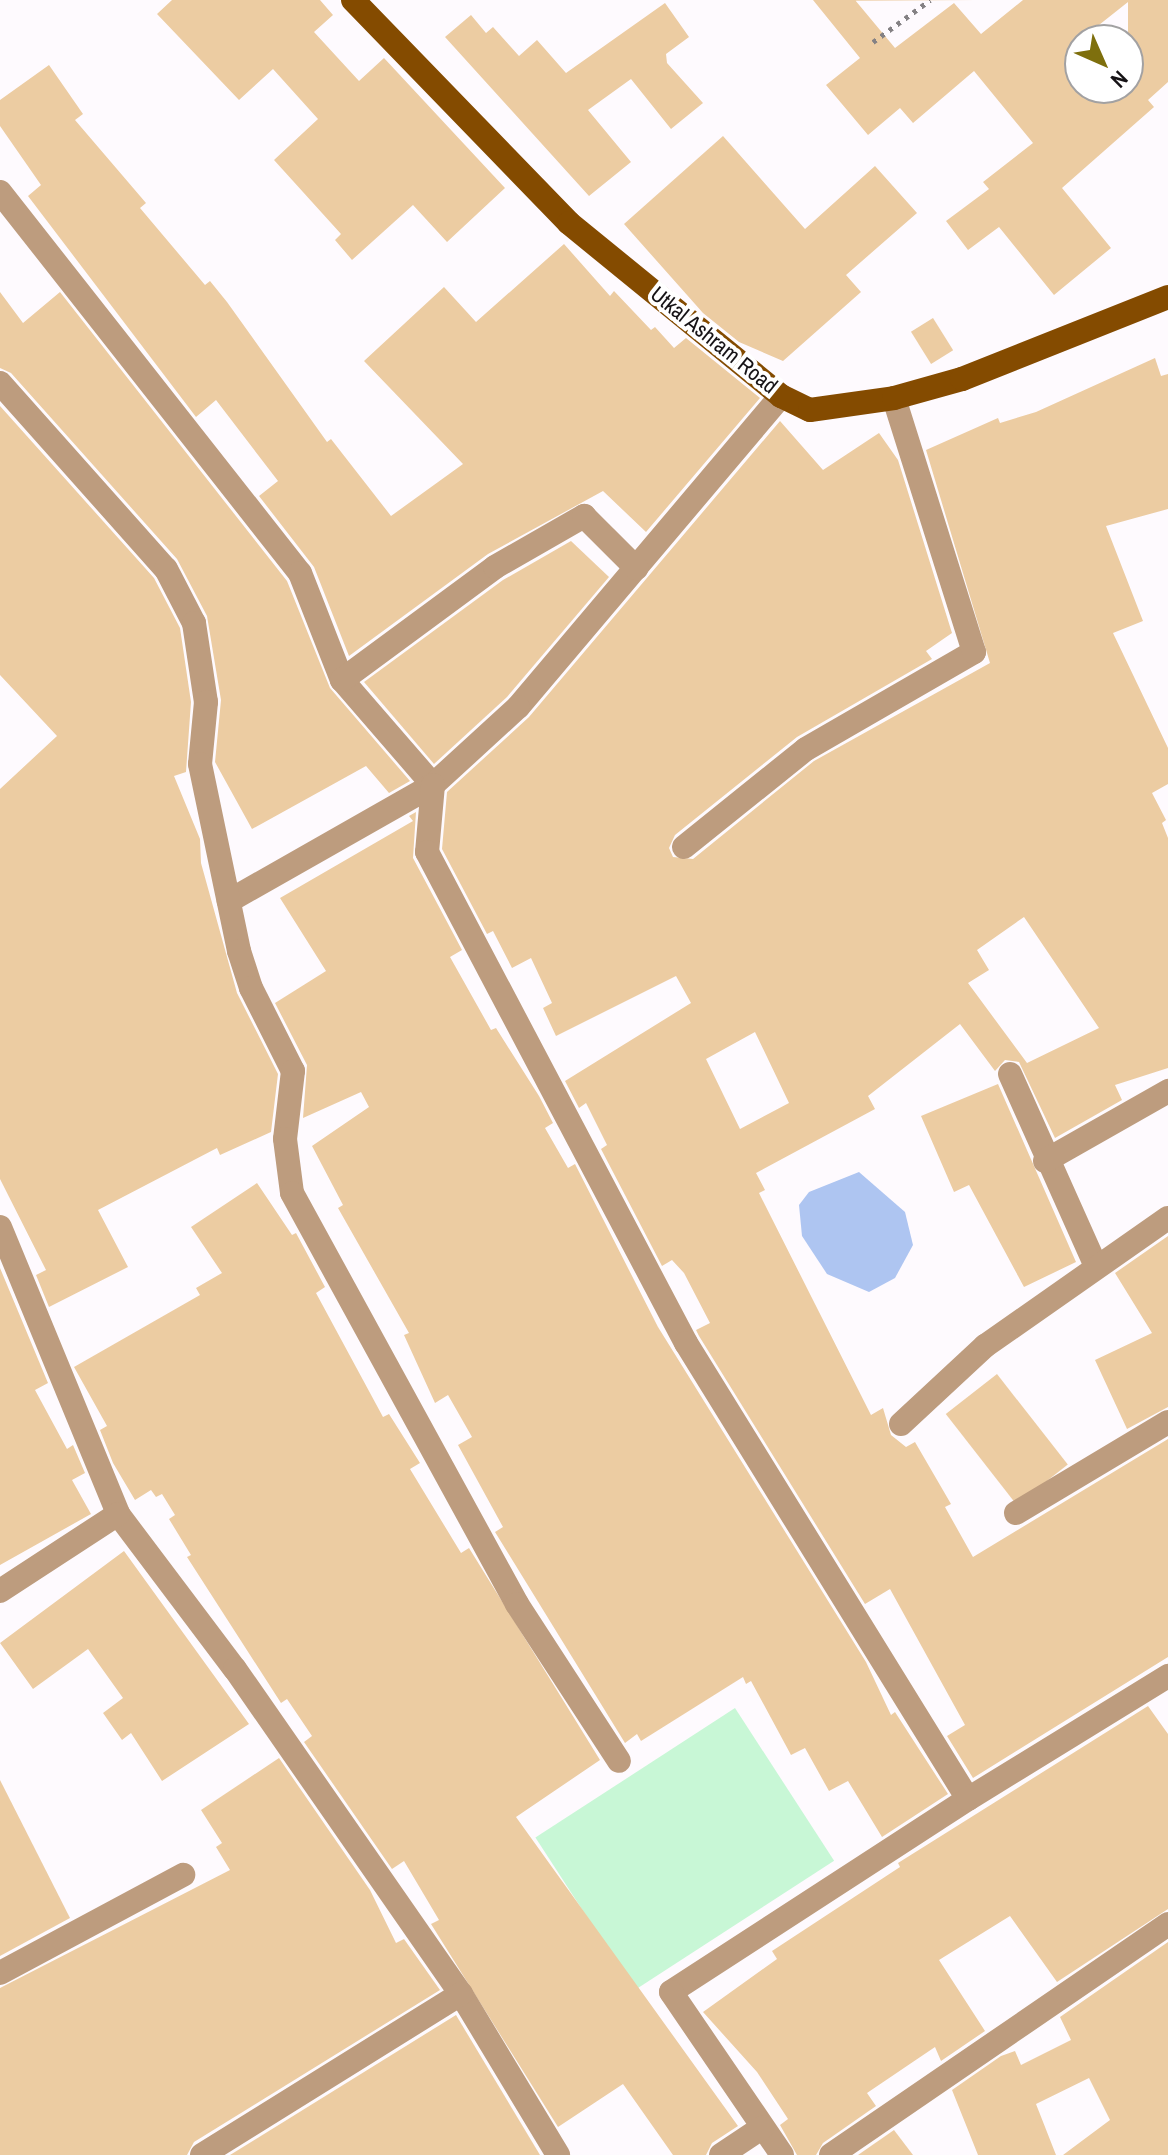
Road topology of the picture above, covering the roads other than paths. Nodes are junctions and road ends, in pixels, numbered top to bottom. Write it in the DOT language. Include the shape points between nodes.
graph roads {
  1 [pos="353,0"];
  2 [pos="2,200"];
  3 [pos="1168,297"];
  4 [pos="0,383"];
  5 [pos="781,396"];
  6 [pos="894,398"];
  7 [pos="636,568"];
  8 [pos="342,680"];
  9 [pos="433,785"];
  10 [pos="684,847"];
  11 [pos="229,901"];
  12 [pos="1010,1074"];
  13 [pos="1168,1091"];
  14 [pos="1045,1161"];
  15 [pos="1168,1218"];
  16 [pos="3,1244"];
  17 [pos="1095,1264"];
  18 [pos="1168,1422"];
  19 [pos="901,1424"];
  20 [pos="1016,1513"];
  21 [pos="118,1514"];
  22 [pos="0,1591"];
  23 [pos="1168,1676"];
  24 [pos="619,1761"];
  25 [pos="968,1799"];
  26 [pos="183,1875"];
  27 [pos="1168,1924"];
  28 [pos="0,1973"];
  29 [pos="461,1994"];
  30 [pos="763,2127"];
  31 [pos="202,2155"];
  32 [pos="558,2155"];
  33 [pos="721,2155"];
  34 [pos="782,2155"];
  35 [pos="831,2155"];
  1 -- 5 [label="main road, Utkal Ashram Road" via="569,223"];
  2 -- 8 [label="street" via="300,573"];
  3 -- 6 [label="main road, Utkal Ashram Road" via="962,379"];
  4 -- 11 [label="street" via="166,569 194,623 206,702 200,764"];
  5 -- 6 [label="main road, Utkal Ashram Road" via="810,410"];
  5 -- 7 [label="street"];
  6 -- 10 [label="street" via="974,652 806,749"];
  7 -- 8 [label="street" via="584,516 495,567"];
  7 -- 9 [label="street" via="518,707"];
  8 -- 9 [label="street"];
  9 -- 11 [label="street"];
  9 -- 25 [label="street" via="427,852 586,1160 686,1343"];
  11 -- 24 [label="street" via="251,988 293,1071 285,1139 292,1193 302,1217 517,1604"];
  12 -- 14 [label="street"];
  13 -- 14 [label="street"];
  14 -- 17 [label="street"];
  15 -- 17 [label="street"];
  16 -- 21 [label="street"];
  17 -- 19 [label="street" via="985,1346"];
  18 -- 20 [label="street"];
  21 -- 22 [label="street"];
  21 -- 29 [label="street" via="235,1669"];
  23 -- 25 [label="street"];
  25 -- 30 [label="street" via="671,1992"];
  26 -- 28 [label="street"];
  27 -- 35 [label="street"];
  29 -- 31 [label="street"];
  29 -- 32 [label="street"];
  30 -- 33 [label="street"];
  30 -- 34 [label="street"];
}
